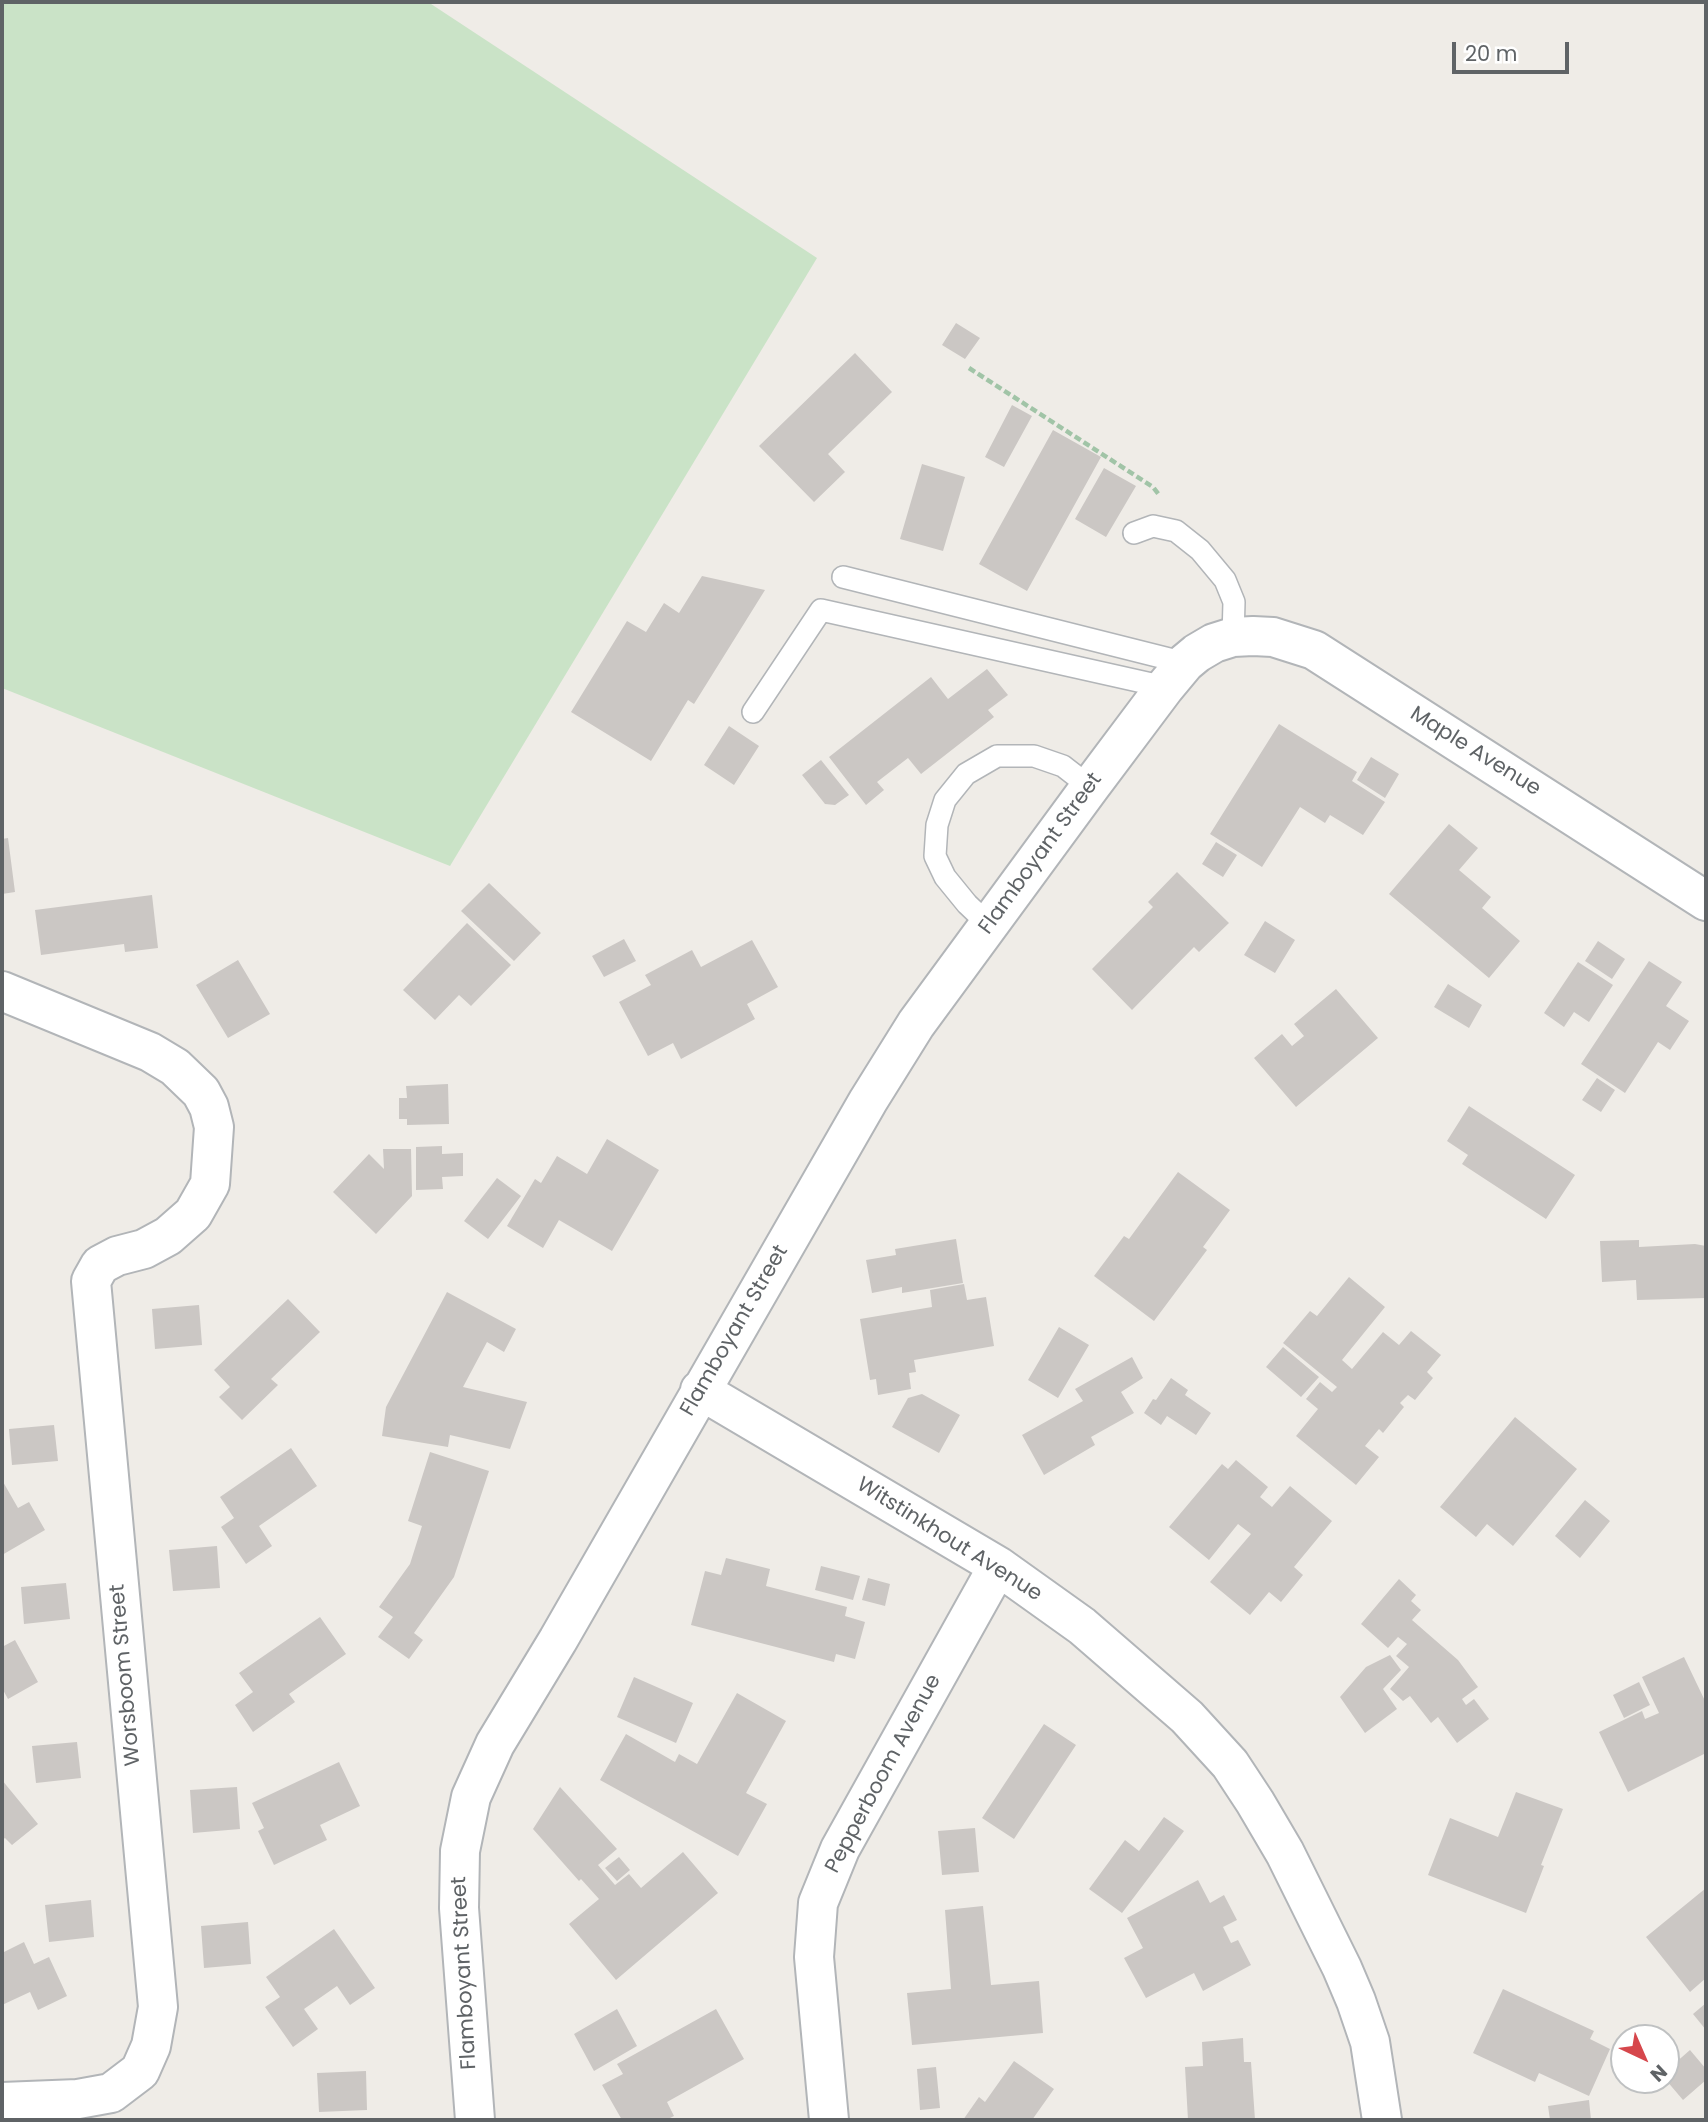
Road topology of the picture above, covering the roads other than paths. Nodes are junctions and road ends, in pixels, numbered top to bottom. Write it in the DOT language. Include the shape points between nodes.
graph roads {
  1 [pos="1133,533"];
  2 [pos="843,577"];
  3 [pos="1233,637"];
  4 [pos="1175,675"];
  5 [pos="753,712"];
  6 [pos="1090,787"];
  7 [pos="1706,901"];
  8 [pos="989,925"];
  9 [pos="2,991"];
  10 [pos="700,1390"];
  11 [pos="998,1566"];
  12 [pos="2,2102"];
  13 [pos="475,2120"];
  14 [pos="829,2120"];
  15 [pos="1382,2120"];
  1 -- 3 [label="lane" via="1153,526 1176,531 1200,550 1226,580 1234,602"];
  2 -- 4 [label="lane"];
  3 -- 4 [label="street, Flamboyant Street" via="1197,653"];
  3 -- 7 [label="street, Maple Avenue" via="1273,637 1314,650"];
  4 -- 5 [label="lane" via="821,610"];
  4 -- 6 [label="street, Flamboyant Street"];
  6 -- 8 [label="street, Flamboyant Street"];
  6 -- 8 [label="lane" via="1063,765 1034,756 997,756 967,774 945,800 935,856 945,877"];
  8 -- 10 [label="street, Flamboyant Street" via="916,1024 868,1101"];
  9 -- 12 [label="street, Worsboom Street" via="175,1067 201,1092 214,1127 210,1184 193,1214 168,1236 100,1265 91,1281 158,2007 151,2046 140,2071 111,2093"];
  10 -- 11 [label="street, Witstinkhout Avenue"];
  10 -- 13 [label="street, Flamboyant Street" via="495,1744 471,1797 460,1851 458,1908"];
  11 -- 14 [label="street, Pepperboom Avenue" via="840,1849 818,1903 814,1957"];
  11 -- 15 [label="street, Witstinkhout Avenue" via="1093,1635 1187,1717 1230,1764 1285,1853 1347,1979 1370,2042"];
}
